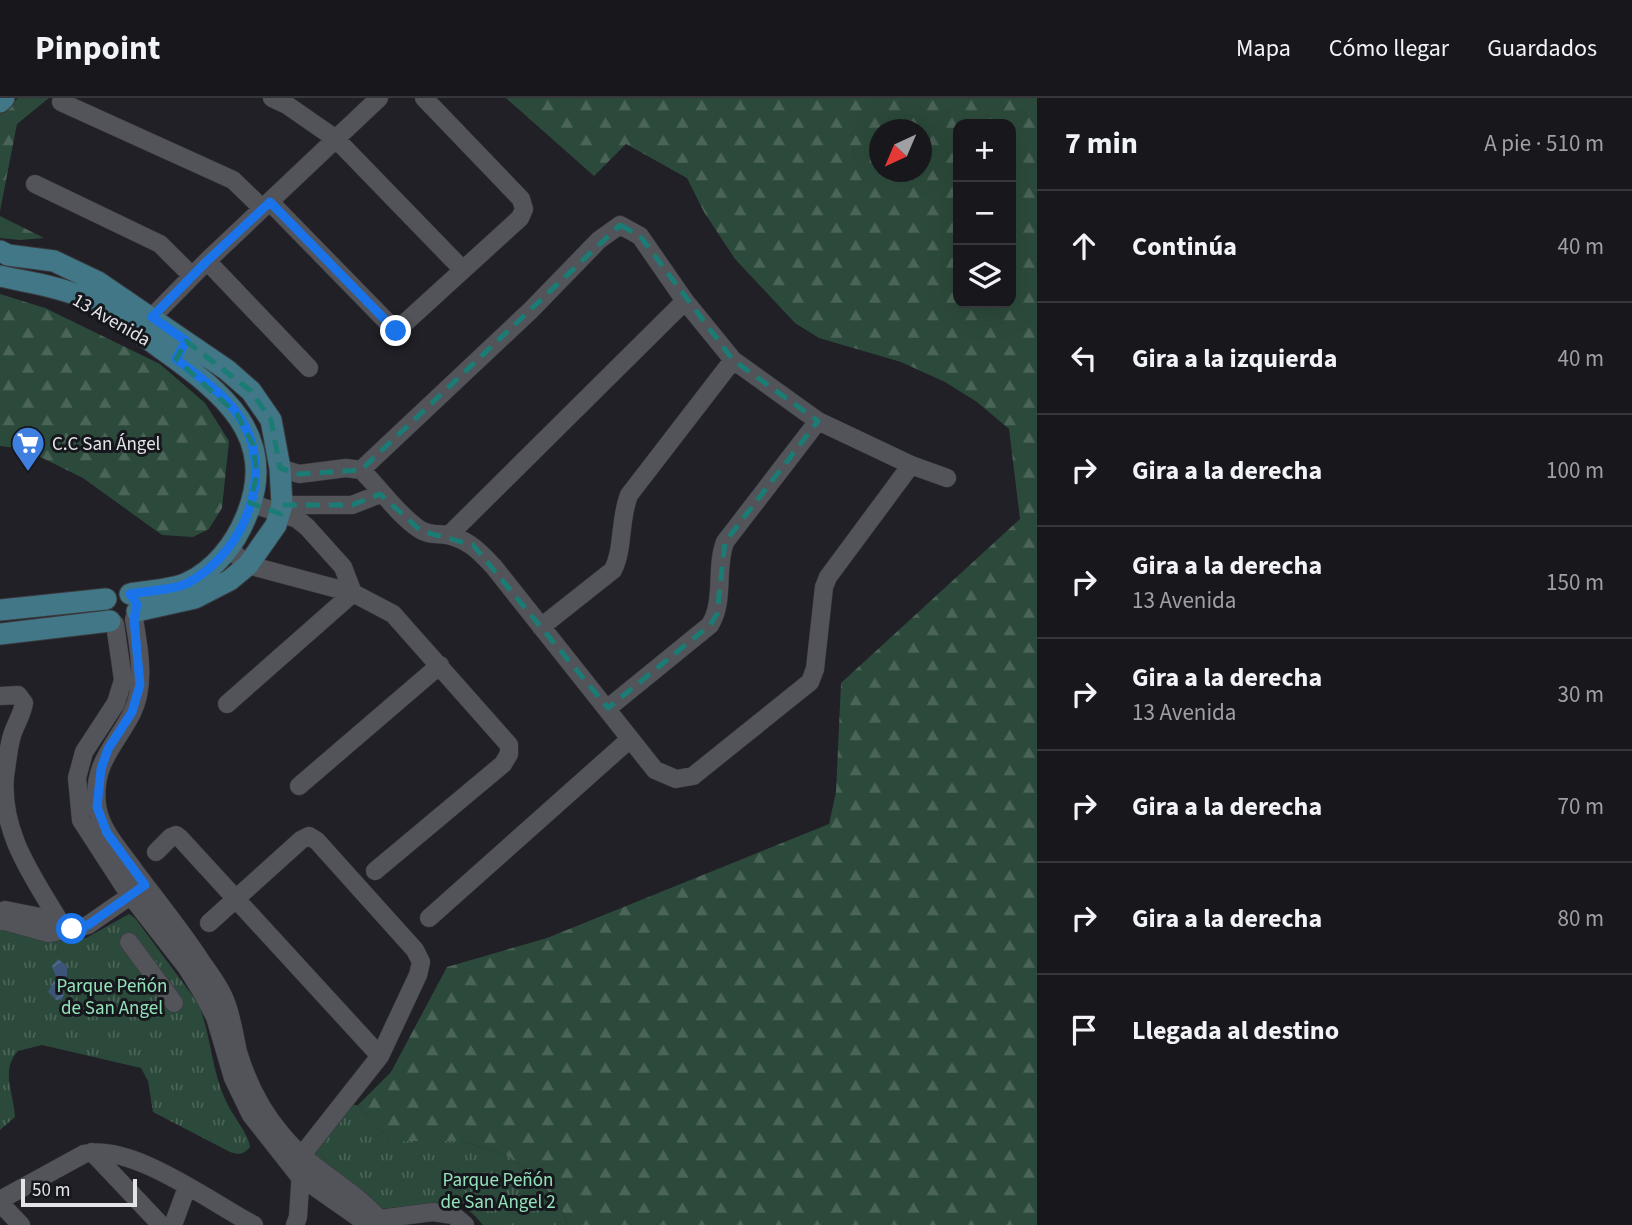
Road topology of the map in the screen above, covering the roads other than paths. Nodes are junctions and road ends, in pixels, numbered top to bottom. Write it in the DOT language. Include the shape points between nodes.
graph roads {
  1 [pos="4,98"];
  2 [pos="272,98"];
  3 [pos="379,98"];
  4 [pos="425,98"];
  5 [pos="0,102"];
  6 [pos="61,102"];
  7 [pos="336,139"];
  8 [pos="35,184"];
  9 [pos="266,205"];
  10 [pos="0,251"];
  11 [pos="207,261"];
  12 [pos="462,269"];
  13 [pos="0,276"];
  14 [pos="192,276"];
  15 [pos="685,300"];
  16 [pos="146,325"];
  17 [pos="181,350"];
  18 [pos="733,360"];
  19 [pos="309,368"];
  20 [pos="818,421"];
  21 [pos="911,465"];
  22 [pos="280,468"];
  23 [pos="361,470"];
  24 [pos="947,478"];
  25 [pos="380,494"];
  26 [pos="250,503"];
  27 [pos="282,510"];
  28 [pos="449,535"];
  29 [pos="229,549"];
  30 [pos="248,565"];
  31 [pos="354,593"];
  32 [pos="0,610"];
  33 [pos="125,614"];
  34 [pos="541,626"];
  35 [pos="0,634"];
  36 [pos="440,665"];
  37 [pos="0,696"];
  38 [pos="226,704"];
  39 [pos="608,708"];
  40 [pos="630,739"];
  41 [pos="299,786"];
  42 [pos="2,806"];
  43 [pos="156,852"];
  44 [pos="375,871"];
  45 [pos="137,890"];
  46 [pos="236,898"];
  47 [pos="0,910"];
  48 [pos="429,918"];
  49 [pos="0,921"];
  50 [pos="209,923"];
  51 [pos="64,929"];
  52 [pos="129,942"];
  53 [pos="194,964"];
  54 [pos="159,984"];
  55 [pos="174,1003"];
  56 [pos="380,1056"];
  57 [pos="92,1152"];
  58 [pos="302,1155"];
  59 [pos="299,1176"];
  60 [pos="187,1187"];
  61 [pos="0,1201"];
  62 [pos="379,1219"];
  63 [pos="21,1225"];
  64 [pos="161,1225"];
  65 [pos="173,1225"];
  66 [pos="254,1225"];
  67 [pos="295,1225"];
  68 [pos="465,1225"];
  1 -- 5 [label="street"];
  2 -- 7 [label="street"];
  3 -- 7 [label="street"];
  4 -- 12 [label="street" via="521,199 524,209 520,218"];
  6 -- 9 [label="street" via="233,180"];
  7 -- 9 [label="street"];
  7 -- 12 [label="street"];
  8 -- 14 [label="street" via="160,244"];
  9 -- 11 [label="street"];
  9 -- 12 [label="street" via="396,331"];
  10 -- 16 [label="street, 13 Avenida" via="54,261 98,282"];
  11 -- 14 [label="street"];
  11 -- 19 [label="street"];
  13 -- 16 [label="street, 13 Avenida" via="82,297"];
  14 -- 16 [label="street"];
  15 -- 18 [label="street"];
  15 -- 23 [label="street" via="640,236 620,225 599,240"];
  15 -- 28 [label="street"];
  16 -- 17 [label="street, 13 Avenida"];
  17 -- 22 [label="street, 13 Avenida" via="227,370 251,391 271,420"];
  17 -- 26 [label="street, 13 Avenida" via="237,414 253,444 257,474"];
  18 -- 20 [label="street"];
  18 -- 34 [label="street" via="629,495 613,570"];
  20 -- 21 [label="street"];
  20 -- 39 [label="street" via="725,541 717,614 710,625"];
  21 -- 24 [label="street"];
  21 -- 40 [label="street" via="828,578 810,682 693,776 676,779 655,770"];
  22 -- 23 [label="street" via="299,474"];
  22 -- 27 [label="street, 13 Avenida"];
  23 -- 25 [label="street"];
  25 -- 27 [label="street" via="352,505"];
  25 -- 28 [label="street" via="421,531"];
  26 -- 27 [label="street"];
  26 -- 29 [label="street, 13 Avenida"];
  27 -- 30 [label="street, 13 Avenida"];
  27 -- 31 [label="street" via="297,519 343,567"];
  28 -- 34 [label="street" via="473,545"];
  29 -- 30 [label="street"];
  29 -- 33 [label="street, 13 Avenida" via="186,584"];
  30 -- 31 [label="street"];
  30 -- 33 [label="street, 13 Avenida" via="195,598"];
  31 -- 36 [label="street" via="393,614"];
  31 -- 38 [label="street"];
  32 -- 33 [label="street" via="106,599 117,592"];
  33 -- 35 [label="street, 13 Avenida"];
  33 -- 45 [label="street" via="122,680 116,703 84,752 77,778 78,804 87,832"];
  34 -- 39 [label="street"];
  36 -- 41 [label="street"];
  36 -- 44 [label="street" via="509,745 509,754 503,764"];
  37 -- 42 [label="street" via="18,695 24,703 12,736"];
  39 -- 40 [label="street"];
  40 -- 48 [label="street"];
  42 -- 51 [label="street" via="21,860"];
  43 -- 46 [label="street" via="176,835"];
  45 -- 51 [label="street" via="88,925"];
  45 -- 53 [label="street"];
  46 -- 50 [label="street"];
  46 -- 56 [label="street"];
  46 -- 56 [label="street" via="309,835 326,851 421,962"];
  47 -- 51 [label="street" via="50,919"];
  49 -- 51 [label="street" via="48,933"];
  52 -- 54 [label="street"];
  53 -- 54 [label="street"];
  53 -- 58 [label="street" via="224,996 239,1052 263,1110"];
  53 -- 59 [label="street" via="233,1078 251,1115"];
  54 -- 55 [label="street"];
  56 -- 58 [label="street"];
  57 -- 60 [label="street" via="111,1153 149,1166"];
  57 -- 61 [label="street"];
  57 -- 64 [label="street"];
  58 -- 59 [label="street"];
  58 -- 62 [label="street"];
  59 -- 62 [label="street" via="359,1219"];
  59 -- 67 [label="street"];
  60 -- 65 [label="street"];
  60 -- 66 [label="street"];
  61 -- 63 [label="street"];
  62 -- 68 [label="street" via="433,1212 453,1215"];
}
